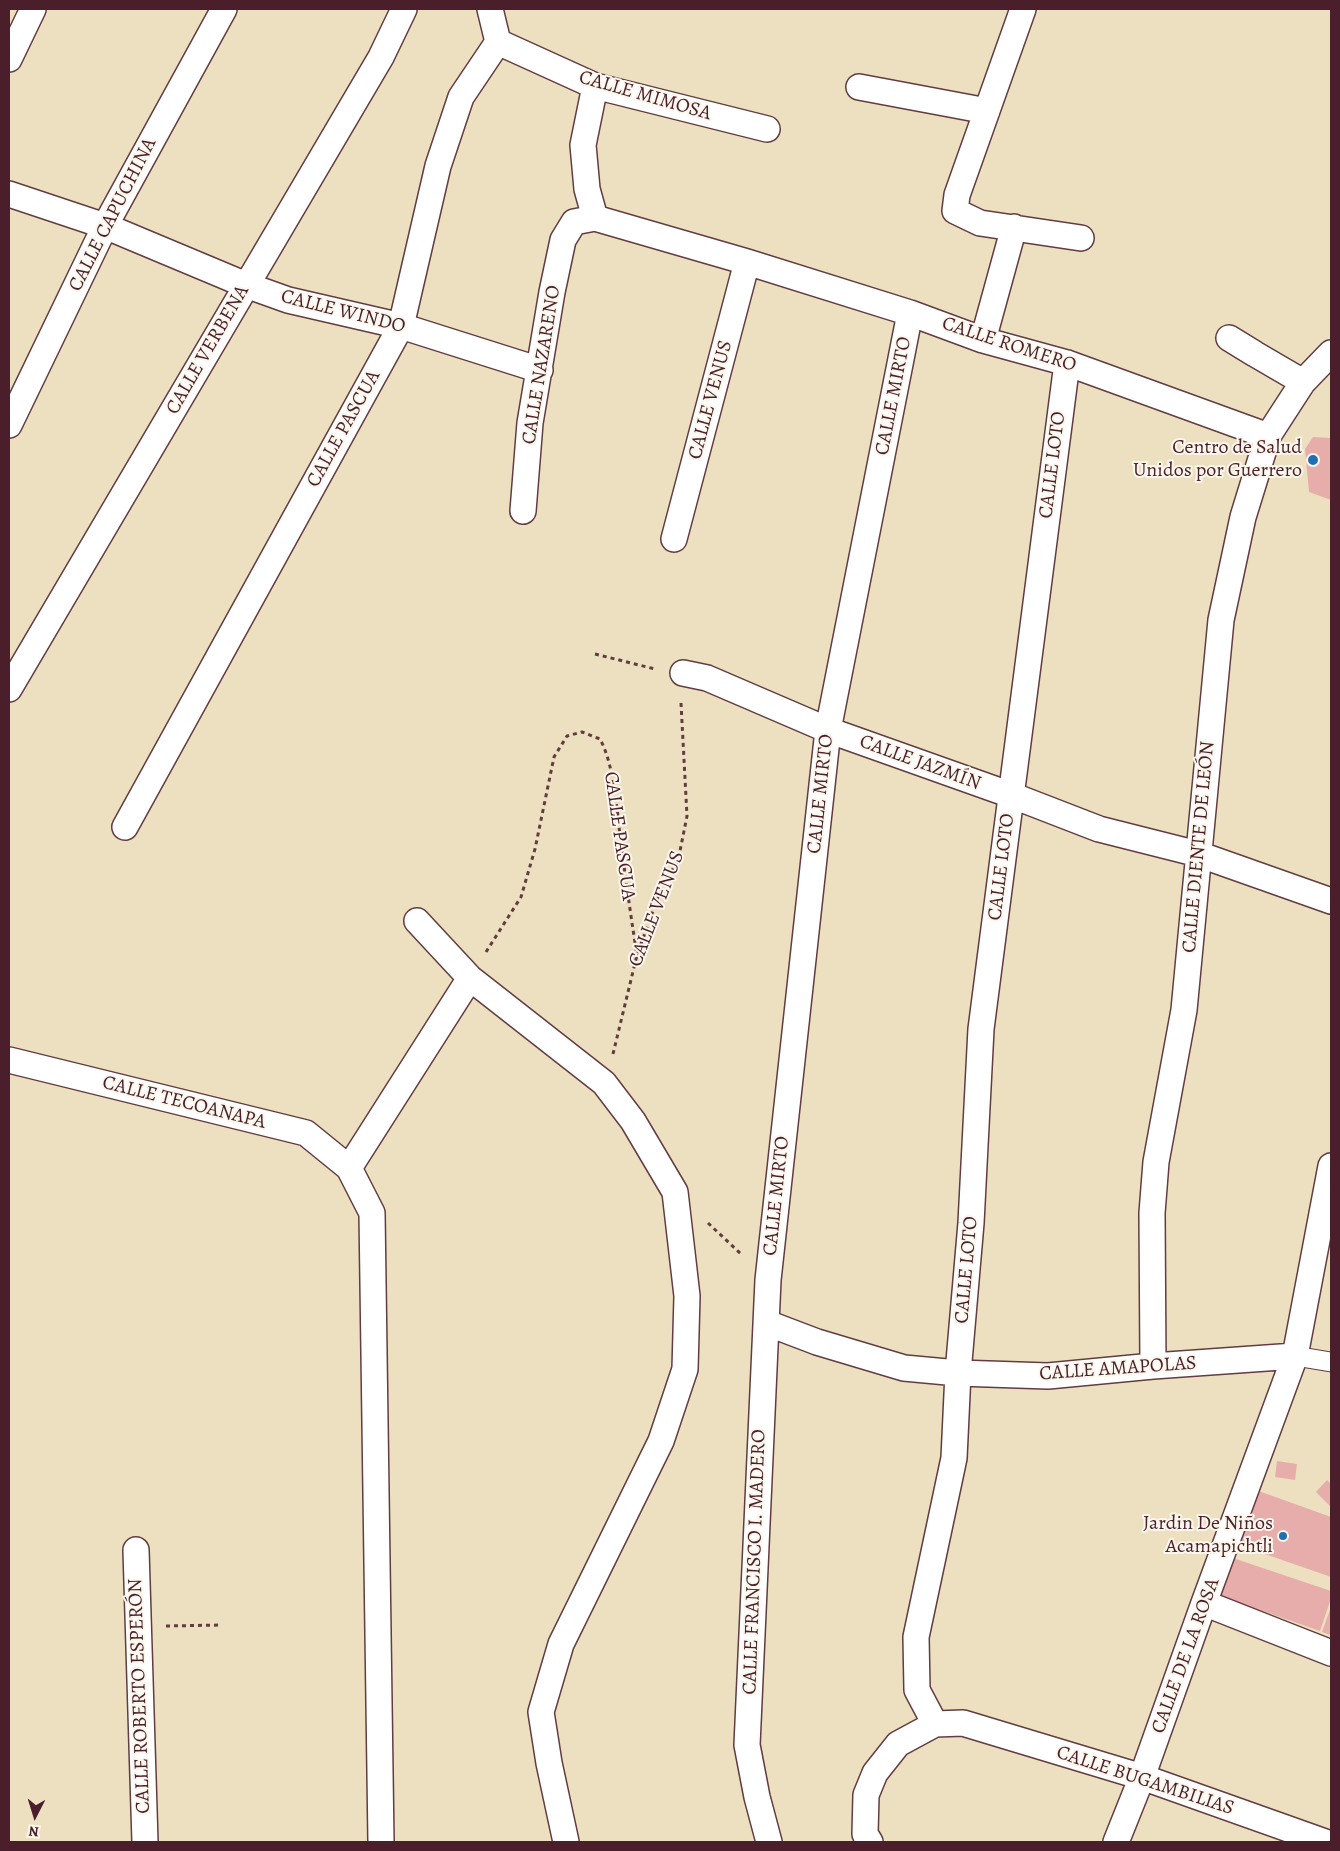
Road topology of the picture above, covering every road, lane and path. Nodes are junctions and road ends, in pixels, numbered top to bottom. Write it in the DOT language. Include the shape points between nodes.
graph roads {
  1 [pos="33,9"];
  2 [pos="224,9"];
  3 [pos="404,9"];
  4 [pos="490,9"];
  5 [pos="1022,9"];
  6 [pos="498,42"];
  7 [pos="9,59"];
  8 [pos="595,86"];
  9 [pos="858,86"];
  10 [pos="987,111"];
  11 [pos="767,128"];
  12 [pos="9,194"];
  13 [pos="584,220"];
  14 [pos="105,226"];
  15 [pos="1014,227"];
  16 [pos="1081,238"];
  17 [pos="747,262"];
  18 [pos="246,285"];
  19 [pos="910,313"];
  20 [pos="401,326"];
  21 [pos="1229,338"];
  22 [pos="983,340"];
  23 [pos="1331,353"];
  24 [pos="1067,363"];
  25 [pos="540,370"];
  26 [pos="1303,382"];
  27 [pos="9,425"];
  28 [pos="1268,436"];
  29 [pos="523,511"];
  30 [pos="674,538"];
  31 [pos="594,654"];
  32 [pos="684,673"];
  33 [pos="9,689"];
  34 [pos="828,730"];
  35 [pos="1011,795"];
  36 [pos="125,827"];
  37 [pos="1198,854"];
  38 [pos="1331,901"];
  39 [pos="417,922"];
  40 [pos="637,954"];
  41 [pos="470,978"];
  42 [pos="9,1060"];
  43 [pos="604,1083"];
  44 [pos="1331,1166"];
  45 [pos="349,1168"];
  46 [pos="675,1192"];
  47 [pos="768,1280"];
  48 [pos="767,1323"];
  49 [pos="1295,1356"];
  50 [pos="1331,1362"];
  51 [pos="1153,1366"];
  52 [pos="958,1373"];
  53 [pos="136,1550"];
  54 [pos="1204,1604"];
  55 [pos="221,1625"];
  56 [pos="138,1627"];
  57 [pos="1331,1653"];
  58 [pos="935,1724"];
  59 [pos="1142,1777"];
  60 [pos="145,1842"];
  61 [pos="381,1842"];
  62 [pos="566,1842"];
  63 [pos="769,1842"];
  64 [pos="870,1842"];
  65 [pos="1116,1842"];
  66 [pos="1325,1842"];
  1 -- 7 [label="street"];
  2 -- 14 [label="street, CALLE CAPUCHINA"];
  3 -- 18 [label="street, CALLE VERBENA" via="381,57"];
  4 -- 6 [label="street"];
  5 -- 10 [label="street"];
  6 -- 8 [label="street, CALLE MIMOSA"];
  6 -- 20 [label="street, CALLE PASCUA" via="461,98 438,166"];
  8 -- 11 [label="street, CALLE MIMOSA"];
  8 -- 13 [label="street" via="583,145 587,189"];
  9 -- 10 [label="street"];
  10 -- 15 [label="street" via="957,194 955,211 980,222"];
  12 -- 14 [label="street, CALLE WINDO"];
  13 -- 17 [label="street, CALLE ROMERO"];
  13 -- 25 [label="street, CALLE NAZARENO" via="563,240"];
  14 -- 18 [label="street, CALLE WINDO"];
  14 -- 27 [label="street, CALLE CAPUCHINA"];
  15 -- 16 [label="street"];
  15 -- 22 [label="street"];
  17 -- 19 [label="street, CALLE ROMERO"];
  17 -- 30 [label="street, CALLE VENUS"];
  18 -- 20 [label="street, CALLE WINDO" via="288,300"];
  18 -- 33 [label="street, CALLE VERBENA"];
  19 -- 22 [label="street, CALLE ROMERO"];
  19 -- 34 [label="street, CALLE MIRTO"];
  20 -- 25 [label="street, CALLE WINDO"];
  20 -- 36 [label="street, CALLE PASCUA"];
  21 -- 26 [label="street"];
  22 -- 24 [label="street, CALLE ROMERO"];
  23 -- 26 [label="street, CALLE DIENTE DE LEÓN"];
  24 -- 28 [label="street, CALLE ROMERO"];
  24 -- 35 [label="street, CALLE LOTO"];
  25 -- 29 [label="street, CALLE NAZARENO" via="530,423"];
  26 -- 28 [label="street, CALLE DIENTE DE LEÓN"];
  28 -- 37 [label="street, CALLE DIENTE DE LEÓN" via="1243,517 1221,620"];
  31 -- 32 [label="path"];
  32 -- 34 [label="street, CALLE JAZMÍN" via="706,678"];
  32 -- 40 [label="path, CALLE VENUS" via="681,696 687,816 678,861 662,886"];
  34 -- 35 [label="street, CALLE JAZMÍN"];
  34 -- 47 [label="street, CALLE MIRTO"];
  35 -- 37 [label="street, CALLE JAZMÍN" via="1100,829"];
  35 -- 52 [label="street, CALLE LOTO" via="981,1029 971,1223"];
  37 -- 38 [label="street, CALLE JAZMÍN"];
  37 -- 51 [label="street, CALLE DIENTE DE LEÓN" via="1184,1010 1156,1162 1152,1213"];
  39 -- 41 [label="street"];
  40 -- 41 [label="path, CALLE PASCUA" via="607,752 600,739 582,732 567,736 554,757 535,849 521,897"];
  40 -- 43 [label="path, CALLE VENUS"];
  41 -- 43 [label="street"];
  41 -- 45 [label="street"];
  42 -- 45 [label="street, CALLE TECOANAPA" via="306,1133"];
  43 -- 46 [label="street" via="632,1121"];
  44 -- 49 [label="street, CALLE DE LA ROSA"];
  45 -- 61 [label="street" via="372,1213"];
  46 -- 47 [label="path"];
  46 -- 62 [label="street" via="687,1296 686,1369 661,1441 561,1644 541,1712"];
  47 -- 48 [label="street, CALLE FRANCISCO I. MADERO"];
  48 -- 52 [label="street, CALLE AMAPOLAS" via="904,1368"];
  48 -- 63 [label="street, CALLE FRANCISCO I. MADERO" via="747,1745 756,1796"];
  49 -- 50 [label="street, CALLE AMAPOLAS"];
  49 -- 51 [label="street, CALLE AMAPOLAS"];
  49 -- 54 [label="street, CALLE DE LA ROSA"];
  51 -- 52 [label="street, CALLE AMAPOLAS" via="1048,1376"];
  52 -- 58 [label="street" via="954,1458 916,1637 917,1690"];
  53 -- 56 [label="street, CALLE ROBERTO ESPERÓN"];
  54 -- 57 [label="street"];
  54 -- 59 [label="street, CALLE DE LA ROSA"];
  55 -- 56 [label="path"];
  56 -- 60 [label="street, CALLE ROBERTO ESPERÓN"];
  58 -- 59 [label="street, CALLE BUGAMBILIAS" via="963,1723"];
  58 -- 64 [label="street" via="898,1744 875,1774 866,1796 865,1834"];
  59 -- 65 [label="street, CALLE DE LA ROSA"];
  59 -- 66 [label="street, CALLE BUGAMBILIAS"];
}
